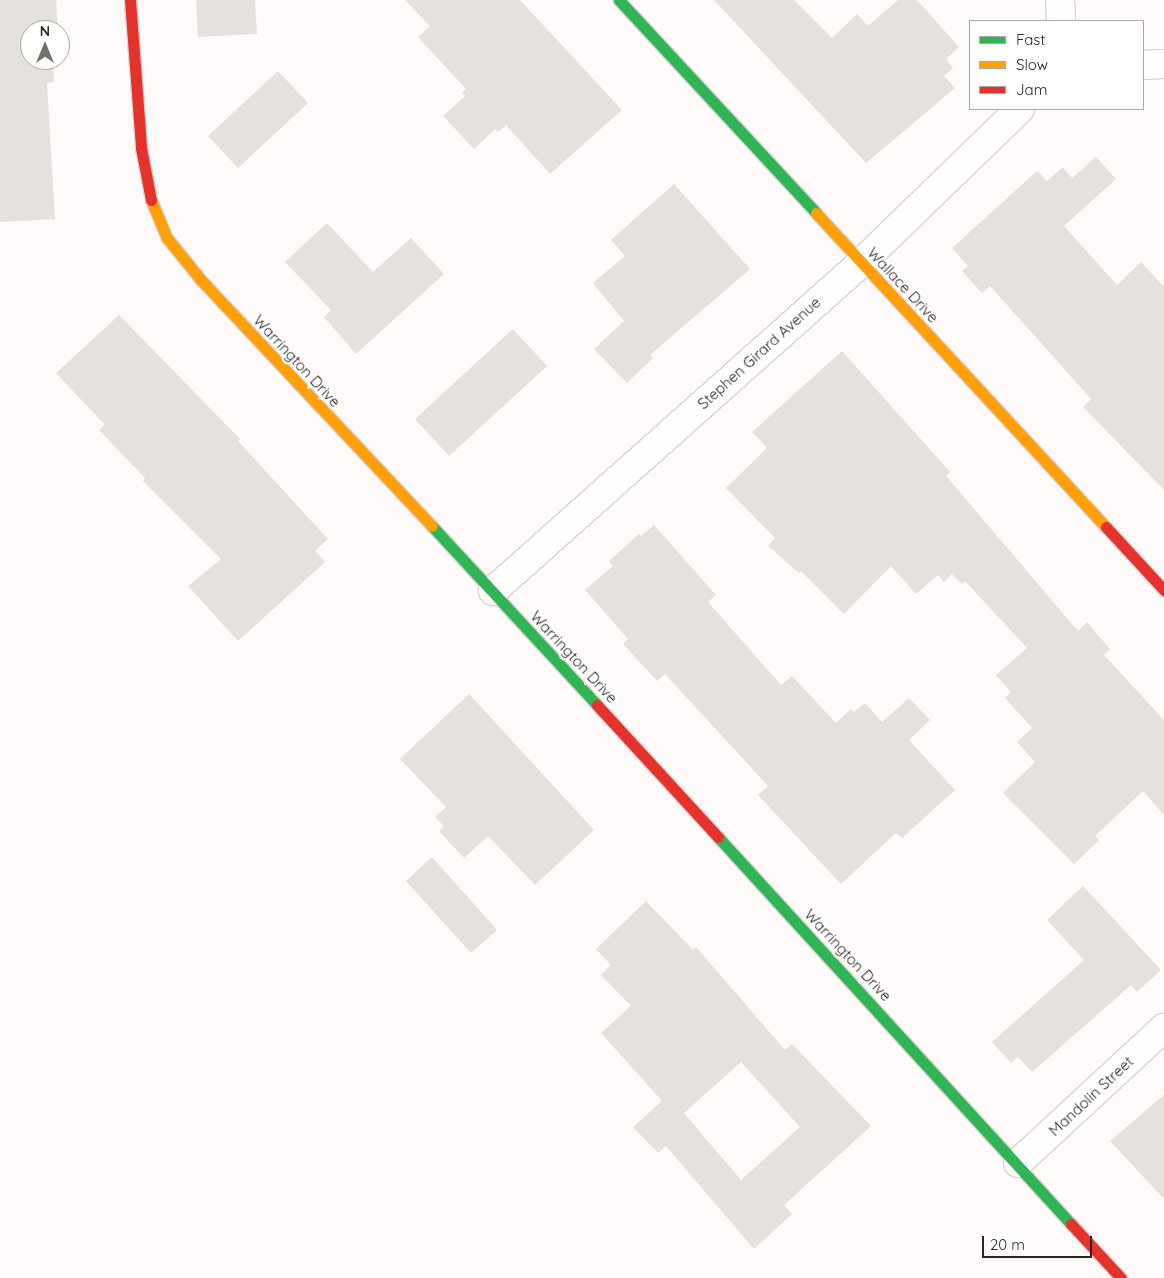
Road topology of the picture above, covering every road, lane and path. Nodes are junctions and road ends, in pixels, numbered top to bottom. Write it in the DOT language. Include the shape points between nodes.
graph roads {
  1 [pos="130,0"];
  2 [pos="619,0"];
  3 [pos="1060,0"];
  4 [pos="1061,20"];
  5 [pos="1164,64"];
  6 [pos="1144,65"];
  7 [pos="1019,110"];
  8 [pos="862,262"];
  9 [pos="493,590"];
  10 [pos="1164,590"];
  11 [pos="1164,1028"];
  12 [pos="1018,1163"];
  13 [pos="1121,1278"];
  1 -- 9 [label="street, Warrington Drive" via="141,148 152,206 167,238 200,280"];
  2 -- 8 [label="street, Wallace Drive"];
  3 -- 4 [label="street"];
  5 -- 6 [label="street"];
  7 -- 8 [label="street, Stephen Girard Avenue"];
  8 -- 9 [label="street, Stephen Girard Avenue"];
  8 -- 10 [label="street, Wallace Drive"];
  9 -- 12 [label="street, Warrington Drive"];
  11 -- 12 [label="street, Mandolin Street"];
  12 -- 13 [label="street, Warrington Drive"];
}
